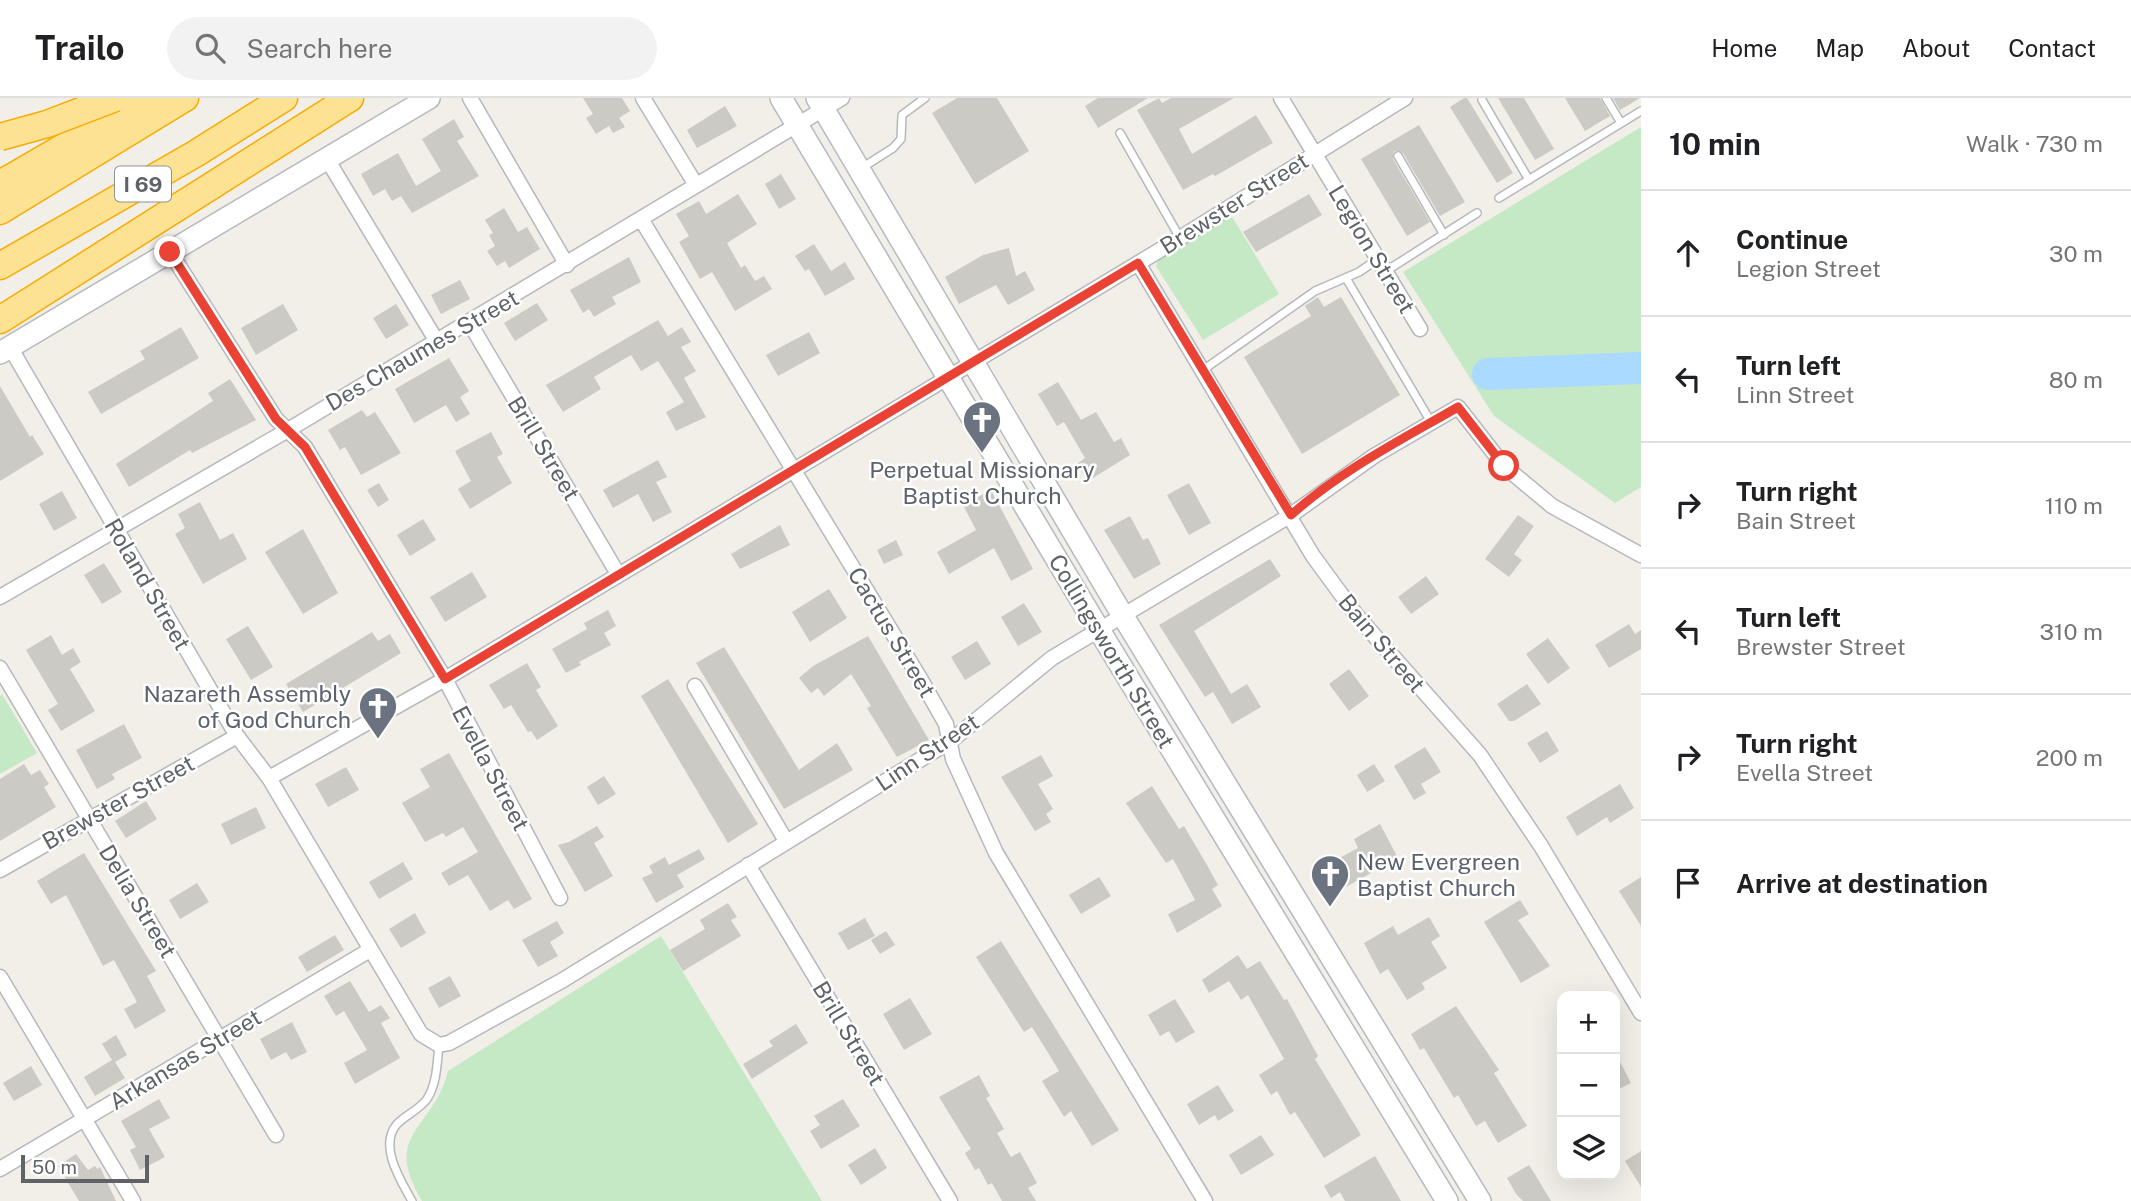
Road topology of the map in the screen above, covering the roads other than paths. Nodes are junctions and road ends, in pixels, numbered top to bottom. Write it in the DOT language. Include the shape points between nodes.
graph roads {
  1 [pos="90,98"];
  2 [pos="115,98"];
  3 [pos="148,98"];
  4 [pos="185,98"];
  5 [pos="284,98"];
  6 [pos="350,98"];
  7 [pos="429,98"];
  8 [pos="470,98"];
  9 [pos="643,98"];
  10 [pos="781,98"];
  11 [pos="842,98"];
  12 [pos="925,98"];
  13 [pos="1281,98"];
  14 [pos="1405,98"];
  15 [pos="1606,98"];
  16 [pos="1482,100"];
  17 [pos="820,104"];
  18 [pos="1641,111"];
  19 [pos="1620,123"];
  20 [pos="798,125"];
  21 [pos="1120,134"];
  22 [pos="0,137"];
  23 [pos="0,148"];
  24 [pos="1314,152"];
  25 [pos="1398,156"];
  26 [pos="327,159"];
  27 [pos="858,170"];
  28 [pos="1529,180"];
  29 [pos="0,184"];
  30 [pos="696,185"];
  31 [pos="1499,198"];
  32 [pos="0,211"];
  33 [pos="1477,214"];
  34 [pos="641,219"];
  35 [pos="1444,234"];
  36 [pos="1180,238"];
  37 [pos="170,252"];
  38 [pos="1138,263"];
  39 [pos="567,265"];
  40 [pos="1382,265"];
  41 [pos="0,266"];
  42 [pos="1346,278"];
  43 [pos="0,320"];
  44 [pos="469,322"];
  45 [pos="1420,329"];
  46 [pos="436,340"];
  47 [pos="5,350"];
  48 [pos="971,361"];
  49 [pos="1203,370"];
  50 [pos="947,376"];
  51 [pos="1431,423"];
  52 [pos="288,430"];
  53 [pos="794,470"];
  54 [pos="1291,515"];
  55 [pos="116,528"];
  56 [pos="1641,555"];
  57 [pos="618,574"];
  58 [pos="0,597"];
  59 [pos="1123,616"];
  60 [pos="1099,630"];
  61 [pos="0,668"];
  62 [pos="445,679"];
  63 [pos="695,686"];
  64 [pos="237,736"];
  65 [pos="952,740"];
  66 [pos="269,778"];
  67 [pos="89,817"];
  68 [pos="786,841"];
  69 [pos="748,865"];
  70 [pos="0,870"];
  71 [pos="560,898"];
  72 [pos="370,950"];
  73 [pos="0,977"];
  74 [pos="1641,1013"];
  75 [pos="220,1038"];
  76 [pos="439,1045"];
  77 [pos="84,1119"];
  78 [pos="276,1135"];
  79 [pos="0,1169"];
  80 [pos="133,1201"];
  81 [pos="412,1201"];
  82 [pos="950,1201"];
  83 [pos="1205,1201"];
  84 [pos="1447,1201"];
  85 [pos="1480,1201"];
  1 -- 23 [label="highway"];
  2 -- 22 [label="highway, bridge"];
  3 -- 29 [label="highway"];
  4 -- 32 [label="highway, I 69"];
  5 -- 41 [label="highway, I 69"];
  6 -- 43 [label="highway"];
  7 -- 26 [label="main road"];
  8 -- 39 [label="street"];
  9 -- 30 [label="street"];
  10 -- 20 [label="main road, Collingsworth Street"];
  11 -- 17 [label="street, Des Chaumes Street"];
  12 -- 27 [label="lane" via="902,115 901,139 893,148"];
  13 -- 24 [label="street, Legion Street"];
  14 -- 24 [label="street, Brewster Street"];
  15 -- 19 [label="lane"];
  16 -- 28 [label="lane"];
  17 -- 20 [label="street, Des Chaumes Street"];
  17 -- 27 [label="main road, Collingsworth Street"];
  18 -- 19 [label="lane"];
  19 -- 28 [label="lane"];
  20 -- 30 [label="street, Des Chaumes Street"];
  20 -- 50 [label="main road, Collingsworth Street"];
  21 -- 36 [label="lane"];
  24 -- 36 [label="street, Brewster Street"];
  24 -- 40 [label="street, Legion Street"];
  25 -- 35 [label="lane"];
  26 -- 37 [label="main road"];
  26 -- 46 [label="street"];
  27 -- 48 [label="main road, Collingsworth Street"];
  28 -- 31 [label="lane"];
  30 -- 34 [label="street, Des Chaumes Street"];
  33 -- 35 [label="lane"];
  34 -- 39 [label="street, Des Chaumes Street"];
  34 -- 53 [label="street, Cactus Street"];
  35 -- 40 [label="lane"];
  36 -- 38 [label="street, Brewster Street"];
  37 -- 47 [label="main road"];
  37 -- 52 [label="street, Evella Street" via="276,419"];
  38 -- 48 [label="street, Brewster Street"];
  38 -- 49 [label="street, Bain Street"];
  39 -- 44 [label="street, Des Chaumes Street"];
  40 -- 42 [label="lane"];
  40 -- 45 [label="street, Legion Street"];
  42 -- 49 [label="lane" via="1315,291"];
  42 -- 51 [label="lane"];
  44 -- 46 [label="street, Des Chaumes Street"];
  44 -- 57 [label="street, Brill Street"];
  46 -- 52 [label="street, Des Chaumes Street"];
  47 -- 55 [label="street, Roland Street"];
  48 -- 50 [label="street, Brewster Street"];
  48 -- 59 [label="main road, Collingsworth Street"];
  49 -- 54 [label="street, Bain Street"];
  50 -- 53 [label="street, Brewster Street"];
  50 -- 60 [label="main road, Collingsworth Street"];
  51 -- 54 [label="street, Linn Street" via="1374,456"];
  51 -- 56 [label="street, Linn Street" via="1458,407 1504,466 1552,506"];
  52 -- 55 [label="street, Des Chaumes Street"];
  52 -- 62 [label="street, Evella Street" via="305,447"];
  53 -- 57 [label="street, Brewster Street"];
  53 -- 65 [label="street, Cactus Street" via="921,680"];
  54 -- 59 [label="street, Linn Street"];
  54 -- 74 [label="street, Bain Street" via="1342,596 1480,755 1541,846"];
  55 -- 58 [label="street, Des Chaumes Street"];
  55 -- 64 [label="street, Roland Street"];
  57 -- 62 [label="street, Brewster Street"];
  59 -- 60 [label="street, Linn Street"];
  59 -- 85 [label="main road, Collingsworth Street"];
  60 -- 65 [label="street, Linn Street" via="1033,670"];
  60 -- 84 [label="main road, Collingsworth Street"];
  61 -- 67 [label="street, Delia Street"];
  62 -- 66 [label="street, Brewster Street"];
  62 -- 71 [label="street, Evella Street"];
  63 -- 68 [label="street"];
  64 -- 66 [label="street, Roland Street"];
  64 -- 67 [label="street, Brewster Street"];
  65 -- 68 [label="street, Linn Street"];
  65 -- 83 [label="street, Cactus Street" via="953,759 996,853"];
  66 -- 72 [label="street, Roland Street"];
  67 -- 70 [label="street, Brewster Street"];
  67 -- 75 [label="street, Delia Street"];
  68 -- 69 [label="street, Linn Street"];
  69 -- 76 [label="street, Linn Street" via="563,980"];
  69 -- 82 [label="street, Brill Street"];
  72 -- 75 [label="street, Arkansas Street"];
  72 -- 76 [label="street, Roland Street" via="421,1034"];
  73 -- 77 [label="street"];
  75 -- 77 [label="street, Arkansas Street"];
  75 -- 78 [label="street, Delia Street"];
  76 -- 81 [label="lane" via="436,1077 427,1100 397,1124 391,1138 390,1152"];
  77 -- 79 [label="street, Arkansas Street"];
  77 -- 80 [label="street"];
}
